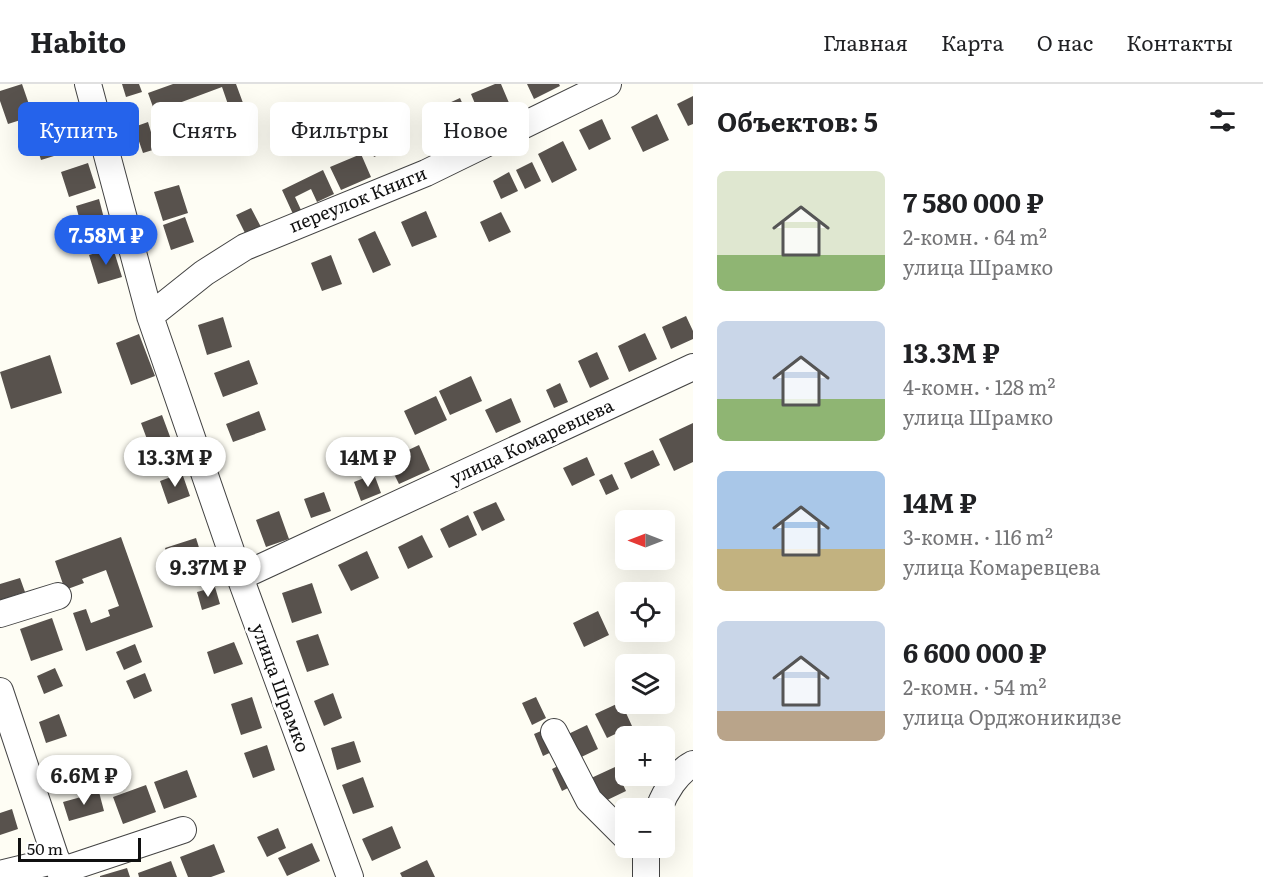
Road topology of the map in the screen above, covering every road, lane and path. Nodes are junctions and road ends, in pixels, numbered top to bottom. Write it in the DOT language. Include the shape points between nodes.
graph roads {
  1 [pos="88,84"];
  2 [pos="608,84"];
  3 [pos="150,316"];
  4 [pos="693,367"];
  5 [pos="240,577"];
  6 [pos="58,596"];
  7 [pos="0,614"];
  8 [pos="0,691"];
  9 [pos="554,732"];
  10 [pos="693,764"];
  11 [pos="663,798"];
  12 [pos="615,826"];
  13 [pos="183,830"];
  14 [pos="60,870"];
  15 [pos="0,874"];
  16 [pos="350,877"];
  1 -- 3 [label="street, улица Шрамко"];
  2 -- 3 [label="street, переулок Книги" via="426,173 245,247 204,273"];
  3 -- 5 [label="street, улица Шрамко"];
  4 -- 5 [label="street, улица Комаревцева"];
  5 -- 16 [label="street, улица Шрамко"];
  6 -- 7 [label="street"];
  8 -- 14 [label="street"];
  9 -- 12 [label="street" via="589,800"];
  10 -- 11 [label="street" via="683,769"];
  13 -- 14 [label="street"];
  14 -- 15 [label="street"];
}
